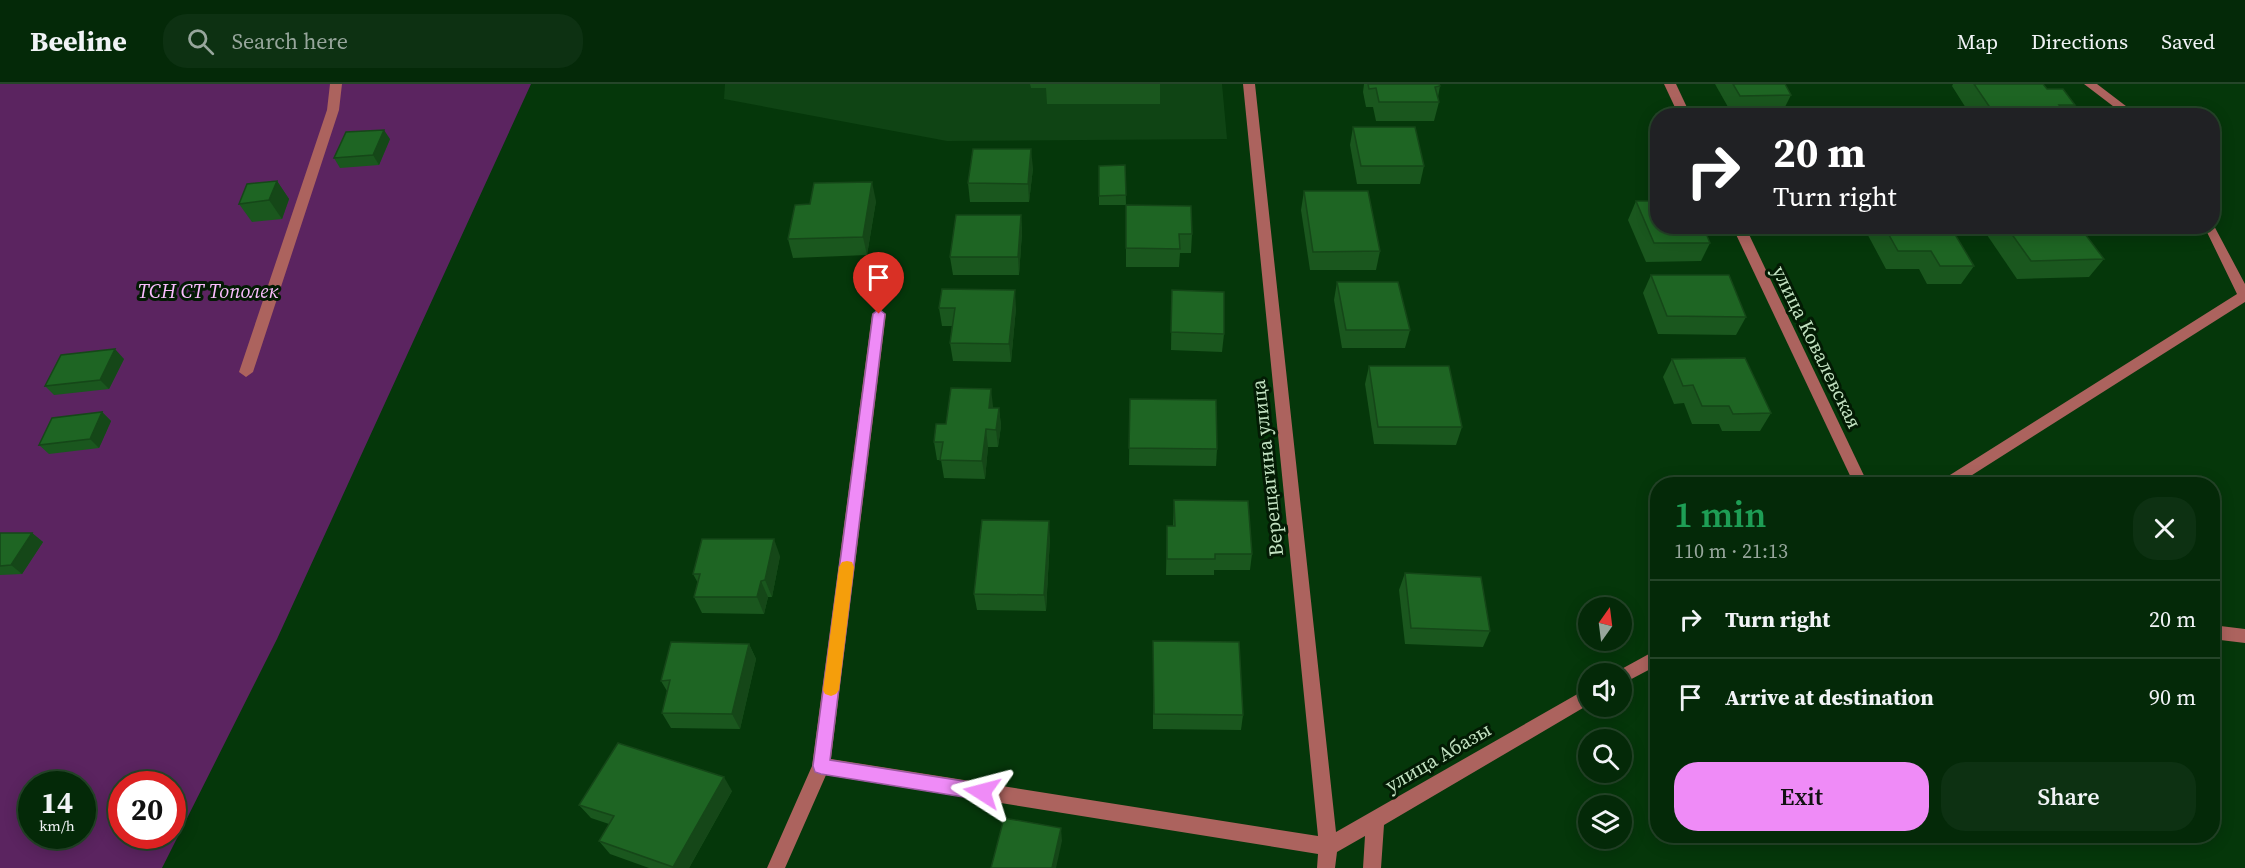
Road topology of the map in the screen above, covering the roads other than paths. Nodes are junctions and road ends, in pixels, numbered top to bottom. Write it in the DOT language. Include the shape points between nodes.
graph roads {
  1 [pos="336,84"];
  2 [pos="1249,84"];
  3 [pos="1670,84"];
  4 [pos="2090,84"];
  5 [pos="1681,108"];
  6 [pos="2123,108"];
  7 [pos="1742,234"];
  8 [pos="2214,234"];
  9 [pos="879,314"];
  10 [pos="246,372"];
  11 [pos="1858,477"];
  12 [pos="1958,477"];
  13 [pos="2220,634"];
  14 [pos="2245,636"];
  15 [pos="1650,661"];
  16 [pos="1632,671"];
  17 [pos="1578,702"];
  18 [pos="821,766"];
  19 [pos="1375,819"];
  20 [pos="1328,847"];
  21 [pos="776,868"];
  22 [pos="1326,868"];
  23 [pos="1372,868"];
  1 -- 10 [label="street" via="333,110"];
  2 -- 20 [label="street, Верещагина улица"];
  3 -- 5 [label="street"];
  4 -- 6 [label="street"];
  7 -- 11 [label="street, улица Ковалевская"];
  8 -- 12 [label="street" via="2244,296"];
  9 -- 18 [label="street"];
  13 -- 14 [label="street"];
  15 -- 16 [label="street"];
  17 -- 19 [label="street, улица Абазы"];
  18 -- 20 [label="street"];
  18 -- 21 [label="street"];
  19 -- 20 [label="street, улица Абазы"];
  19 -- 23 [label="street"];
  20 -- 22 [label="street"];
}
